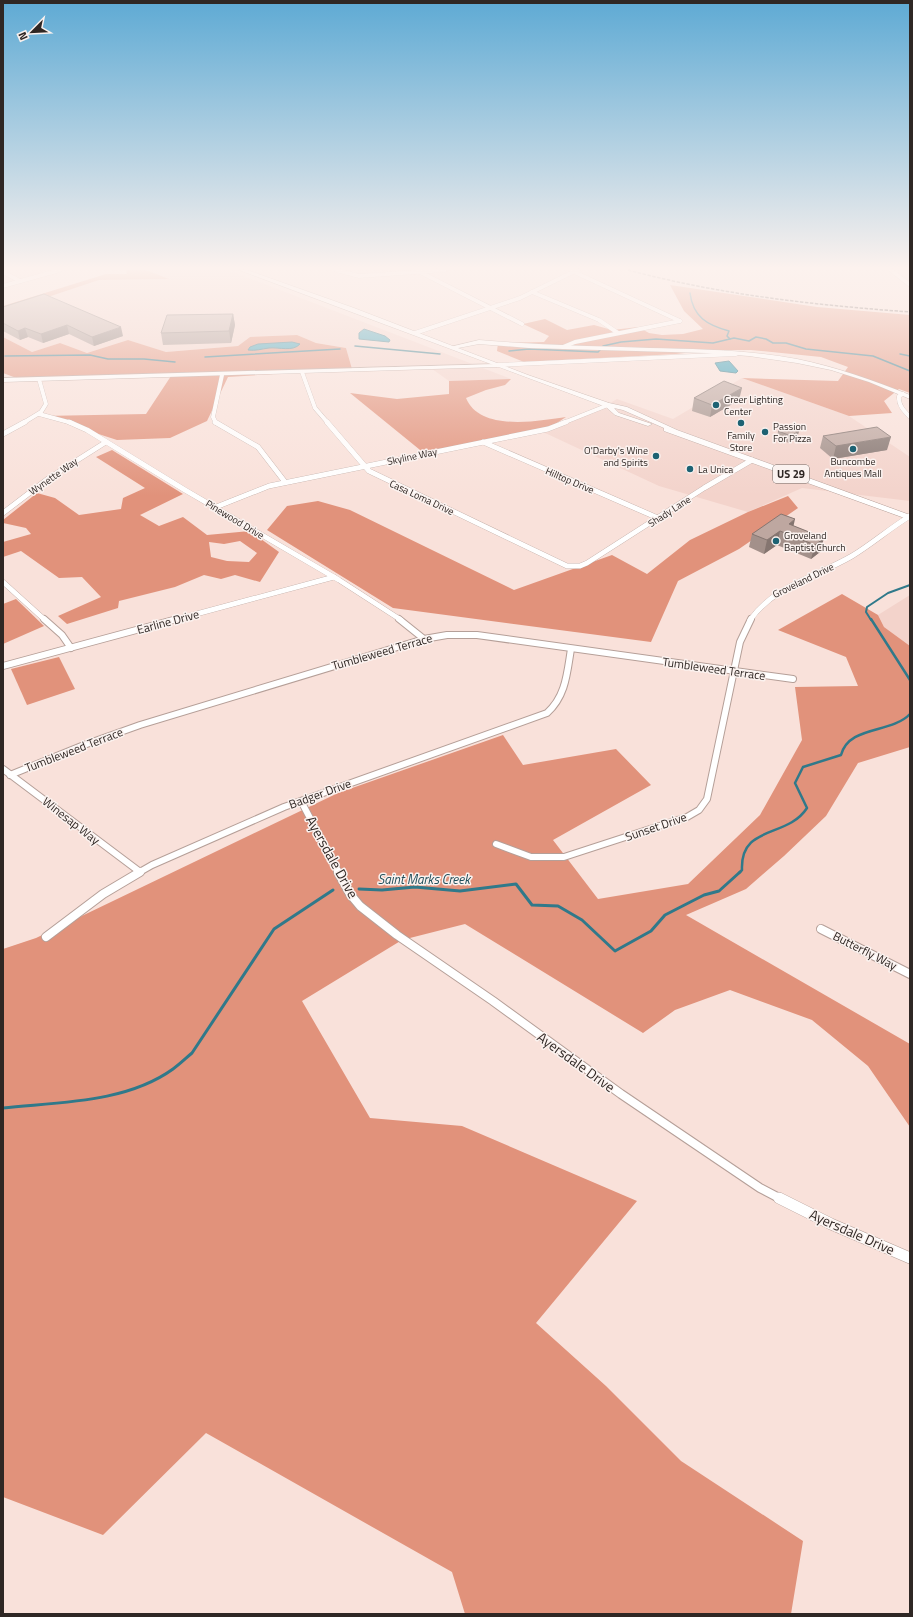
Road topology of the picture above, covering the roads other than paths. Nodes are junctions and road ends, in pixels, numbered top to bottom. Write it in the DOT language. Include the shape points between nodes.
graph roads {
  1 [pos="447,345"];
  2 [pos="464,345"];
  3 [pos="537,345"];
  4 [pos="563,347"];
  5 [pos="453,348"];
  6 [pos="739,353"];
  7 [pos="497,365"];
  8 [pos="302,372"];
  9 [pos="222,374"];
  10 [pos="39,379"];
  11 [pos="3,380"];
  12 [pos="903,394"];
  13 [pos="910,397"];
  14 [pos="608,405"];
  15 [pos="39,414"];
  16 [pos="910,417"];
  17 [pos="3,434"];
  18 [pos="106,442"];
  19 [pos="483,442"];
  20 [pos="752,460"];
  21 [pos="366,466"];
  22 [pos="285,482"];
  23 [pos="216,508"];
  24 [pos="3,513"];
  25 [pos="909,517"];
  26 [pos="658,518"];
  27 [pos="587,563"];
  28 [pos="334,577"];
  29 [pos="3,582"];
  30 [pos="424,639"];
  31 [pos="71,648"];
  32 [pos="571,649"];
  33 [pos="3,666"];
  34 [pos="734,671"];
  35 [pos="793,679"];
  36 [pos="3,769"];
  37 [pos="10,775"];
  38 [pos="301,801"];
  39 [pos="496,844"];
  40 [pos="140,872"];
  41 [pos="821,929"];
  42 [pos="46,937"];
  43 [pos="910,974"];
  44 [pos="910,1258"];
  1 -- 5 [label="main road, US 29"];
  2 -- 5 [label="street"];
  3 -- 4 [label="street"];
  4 -- 6 [label="street"];
  5 -- 7 [label="main road, US 29"];
  6 -- 7 [label="street"];
  6 -- 12 [label="street" via="827,368"];
  7 -- 8 [label="street"];
  7 -- 14 [label="main road, US 29"];
  8 -- 9 [label="street"];
  8 -- 21 [label="street, Casa Loma Drive" via="315,408"];
  9 -- 10 [label="street"];
  9 -- 22 [label="street" via="214,421 258,447"];
  10 -- 11 [label="street"];
  10 -- 15 [label="street" via="46,403"];
  12 -- 13 [label="street"];
  12 -- 16 [label="street" via="899,396 898,401"];
  14 -- 19 [label="street, Skyline Way" via="558,426"];
  14 -- 20 [label="main road, US 29" via="617,414 673,430"];
  15 -- 17 [label="street"];
  15 -- 18 [label="street, Pinewood Drive" via="77,425"];
  18 -- 23 [label="street, Pinewood Drive"];
  18 -- 24 [label="street, Wynette Way" via="49,478"];
  19 -- 21 [label="street, Skyline Way"];
  19 -- 26 [label="street, Hilltop Drive"];
  20 -- 25 [label="main road, US 29"];
  20 -- 26 [label="street, Shady Lane"];
  21 -- 22 [label="street, Skyline Way"];
  21 -- 27 [label="street, Casa Loma Drive" via="369,471 385,480 564,565 575,567"];
  22 -- 23 [label="street, Skyline Way" via="253,491"];
  23 -- 28 [label="street, Pinewood Drive"];
  25 -- 34 [label="street, Groveland Drive" via="862,550 786,587 762,603 744,629"];
  26 -- 27 [label="street, Shady Lane"];
  28 -- 30 [label="street, Pinewood Drive" via="394,614"];
  28 -- 31 [label="street, Earline Drive"];
  29 -- 31 [label="street" via="58,632"];
  30 -- 32 [label="street, Tumbleweed Terrace" via="469,635"];
  30 -- 37 [label="street, Tumbleweed Terrace" via="140,725"];
  31 -- 33 [label="street, Earline Drive"];
  32 -- 34 [label="street, Tumbleweed Terrace"];
  32 -- 38 [label="street, Badger Drive" via="561,697 556,706 547,713"];
  34 -- 35 [label="street, Tumbleweed Terrace"];
  34 -- 39 [label="street, Sunset Drive" via="707,799 699,810 687,817 564,857 531,857"];
  36 -- 37 [label="street, Winesap Way"];
  37 -- 40 [label="street, Winesap Way"];
  38 -- 40 [label="street, Badger Drive"];
  38 -- 44 [label="street, Ayersdale Drive" via="350,894 360,906 397,936 493,1001 620,1094 760,1188 824,1221"];
  40 -- 42 [label="street, Badger Drive" via="102,894"];
  41 -- 43 [label="street, Butterfly Way"];
}
